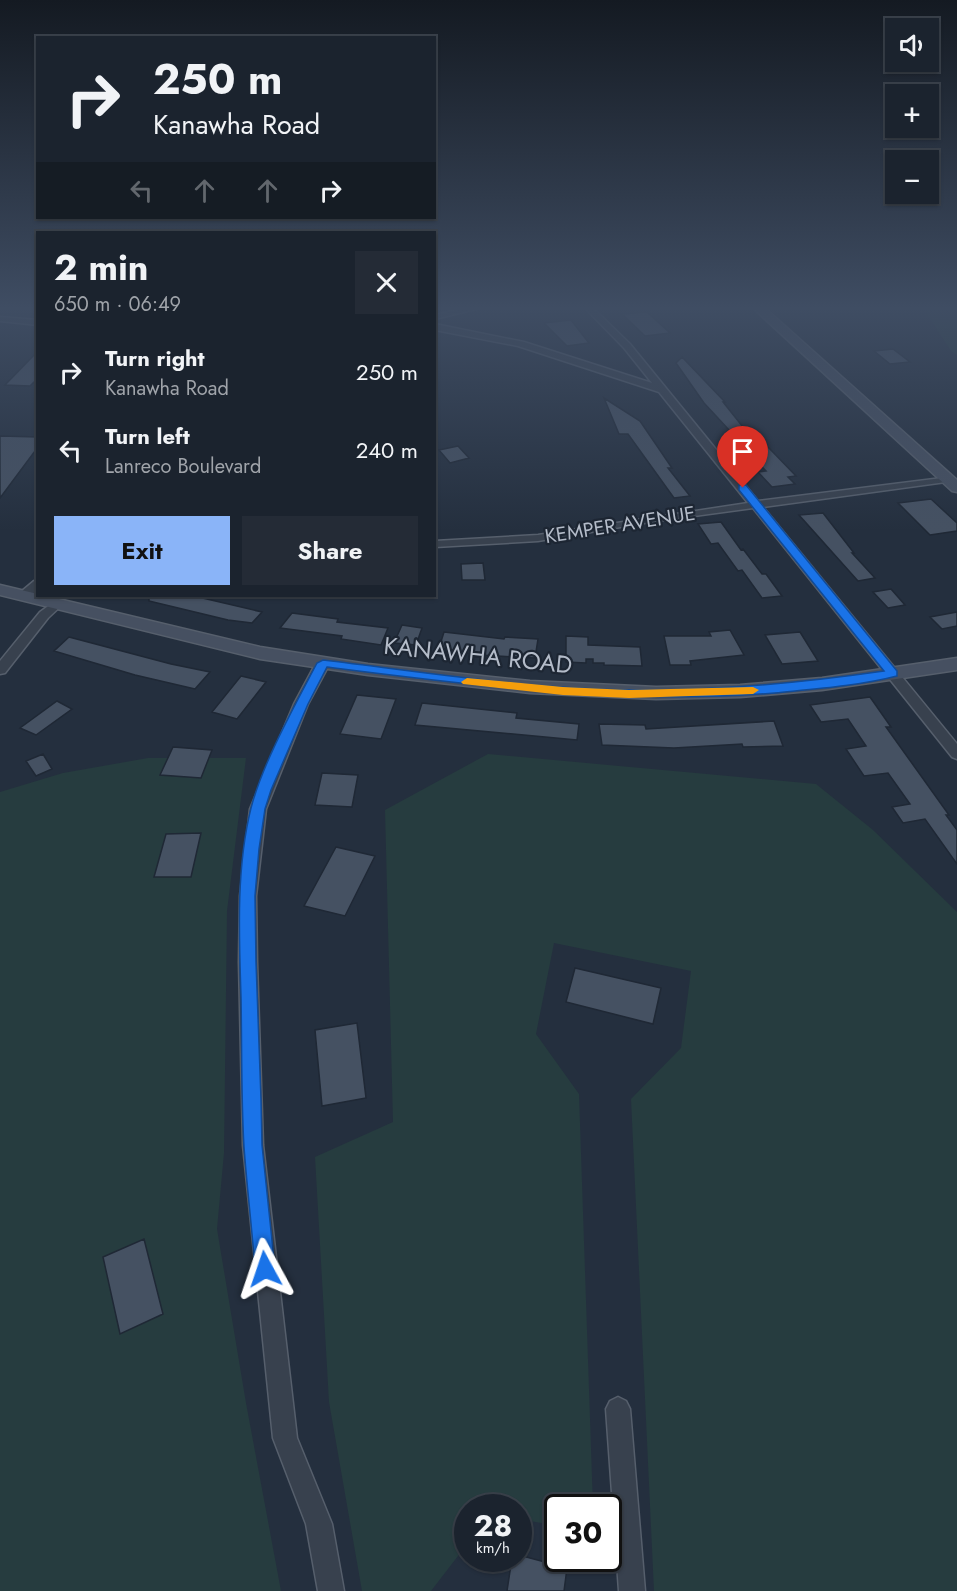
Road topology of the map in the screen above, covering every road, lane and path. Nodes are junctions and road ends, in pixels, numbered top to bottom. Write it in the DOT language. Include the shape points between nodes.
graph roads {
  1 [pos="643,383"];
  2 [pos="656,383"];
  3 [pos="841,383"];
  4 [pos="660,389"];
  5 [pos="946,479"];
  6 [pos="957,488"];
  7 [pos="756,504"];
  8 [pos="436,544"];
  9 [pos="32,589"];
  10 [pos="0,590"];
  11 [pos="47,597"];
  12 [pos="58,603"];
  13 [pos="323,663"];
  14 [pos="957,664"];
  15 [pos="0,670"];
  16 [pos="892,673"];
  17 [pos="957,754"];
  18 [pos="618,1409"];
  19 [pos="332,1591"];
  20 [pos="632,1591"];
  1 -- 4 [label="street"];
  2 -- 4 [label="street"];
  3 -- 5 [label="street"];
  4 -- 7 [label="street"];
  5 -- 6 [label="street"];
  5 -- 7 [label="street, KEMPER AVENUE"];
  7 -- 8 [label="street, KEMPER AVENUE" via="538,538"];
  7 -- 16 [label="street"];
  9 -- 10 [label="street, KANAWHA ROAD"];
  11 -- 12 [label="street, KANAWHA ROAD"];
  12 -- 13 [label="street, KANAWHA ROAD" via="197,640"];
  12 -- 15 [label="street"];
  13 -- 16 [label="street, KANAWHA ROAD" via="490,684 629,694 742,691"];
  13 -- 19 [label="street" via="301,704 258,809 248,896 248,962 253,1145 285,1438 319,1524"];
  14 -- 16 [label="street, KANAWHA ROAD"];
  16 -- 17 [label="street"];
  18 -- 20 [label="street"];
}
